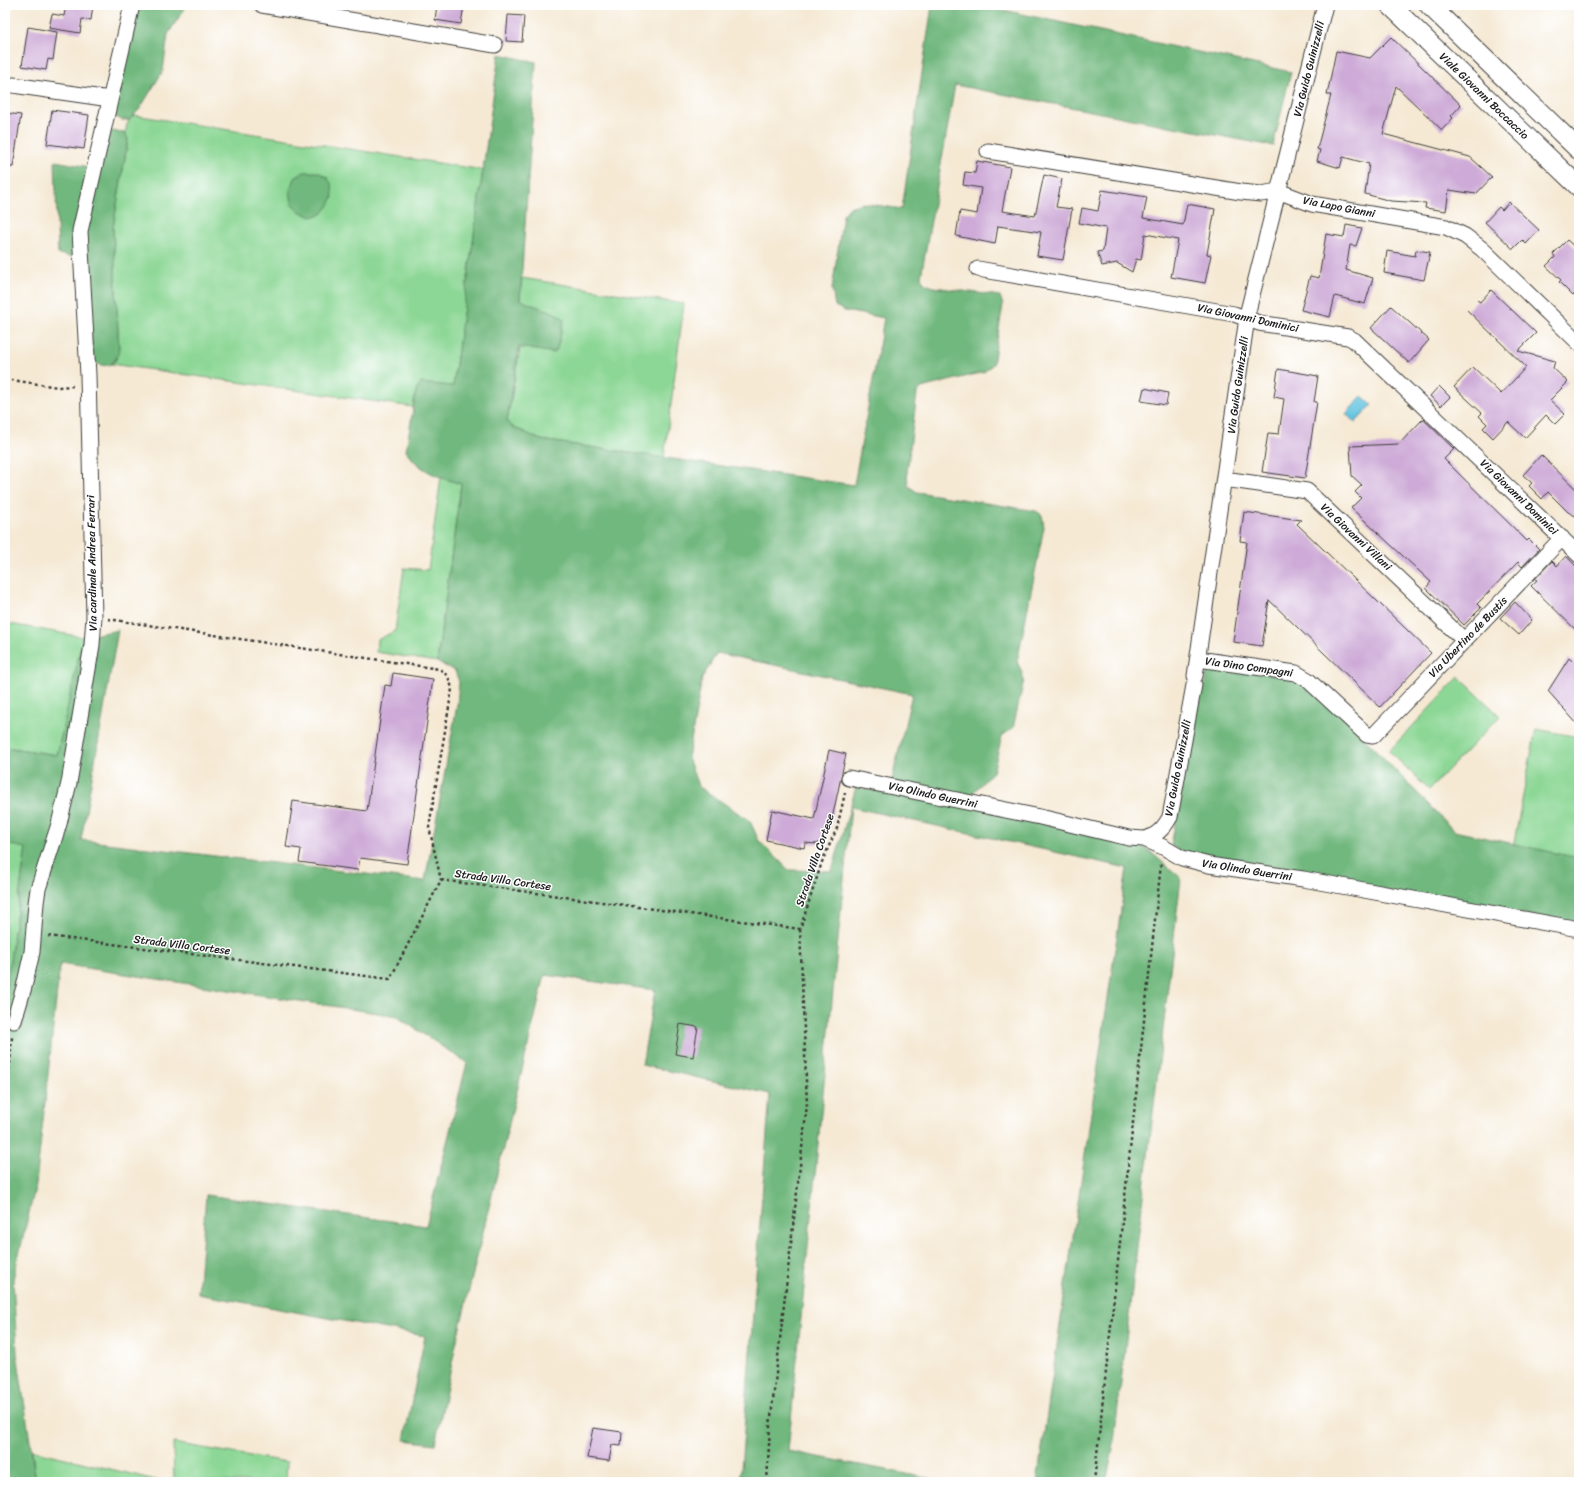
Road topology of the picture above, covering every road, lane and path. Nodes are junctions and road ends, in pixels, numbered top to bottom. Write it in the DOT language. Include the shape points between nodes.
graph roads {
  1 [pos="132,5"];
  2 [pos="262,5"];
  3 [pos="1325,5"];
  4 [pos="1390,5"];
  5 [pos="1429,5"];
  6 [pos="495,44"];
  7 [pos="13,85"];
  8 [pos="110,100"];
  9 [pos="1579,150"];
  10 [pos="988,151"];
  11 [pos="1579,187"];
  12 [pos="1278,191"];
  13 [pos="978,269"];
  14 [pos="1247,319"];
  15 [pos="1579,343"];
  16 [pos="88,375"];
  17 [pos="5,379"];
  18 [pos="1224,479"];
  19 [pos="1562,538"];
  20 [pos="1579,555"];
  21 [pos="94,617"];
  22 [pos="1465,641"];
  23 [pos="1198,659"];
  24 [pos="1373,736"];
  25 [pos="849,778"];
  26 [pos="1144,839"];
  27 [pos="1163,847"];
  28 [pos="440,880"];
  29 [pos="800,929"];
  30 [pos="1579,929"];
  31 [pos="34,934"];
  32 [pos="14,1021"];
  33 [pos="5,1124"];
  34 [pos="767,1482"];
  35 [pos="1094,1482"];
  1 -- 8 [label="street, Via cardinale Andrea Ferrari"];
  2 -- 6 [label="street"];
  3 -- 12 [label="street, Via Guido Guinizzelli"];
  4 -- 11 [label="street, Viale Giovanni Boccaccio"];
  5 -- 9 [label="street"];
  7 -- 8 [label="street"];
  8 -- 16 [label="street, Via cardinale Andrea Ferrari" via="80,231"];
  10 -- 12 [label="street, Via Lapo Gianni" via="1241,192 1261,194"];
  12 -- 14 [label="street, Via Guido Guinizzelli"];
  12 -- 15 [label="street, Via Lapo Gianni" via="1312,204 1434,224 1458,232 1485,252"];
  13 -- 14 [label="street, Via Giovanni Dominici" via="1234,314"];
  14 -- 18 [label="street, Via Guido Guinizzelli"];
  14 -- 19 [label="street, Via Giovanni Dominici" via="1354,340"];
  16 -- 17 [label="path" via="76,385 66,387"];
  16 -- 21 [label="street, Via cardinale Andrea Ferrari"];
  18 -- 22 [label="street, Via Giovanni Villani" via="1307,491"];
  18 -- 23 [label="street, Via Guido Guinizzelli"];
  19 -- 20 [label="street, Via Giovanni Dominici"];
  19 -- 22 [label="street, Via Ubertino de Bustis"];
  21 -- 28 [label="path" via="398,662 445,672 452,689 429,827"];
  21 -- 31 [label="street, Via cardinale Andrea Ferrari" via="92,645 69,783 38,889"];
  22 -- 24 [label="street, Via Ubertino de Bustis"];
  23 -- 24 [label="street, Via Dino Compagni" via="1296,673 1308,680 1367,735"];
  23 -- 26 [label="street, Via Guido Guinizzelli" via="1170,817 1156,834"];
  25 -- 26 [label="street, Via Olindo Guerrini" via="1129,838"];
  25 -- 29 [label="path, Strada Villa Cortese" via="837,828 822,862"];
  26 -- 27 [label="street, Via Olindo Guerrini"];
  27 -- 30 [label="street, Via Olindo Guerrini" via="1182,858 1209,865 1303,879"];
  27 -- 35 [label="path"];
  28 -- 29 [label="path, Strada Villa Cortese"];
  28 -- 31 [label="path, Strada Villa Cortese" via="390,980"];
  29 -- 34 [label="path" via="807,1105 770,1426"];
  31 -- 32 [label="street, Via cardinale Andrea Ferrari" via="30,964"];
  32 -- 33 [label="path"];
}
